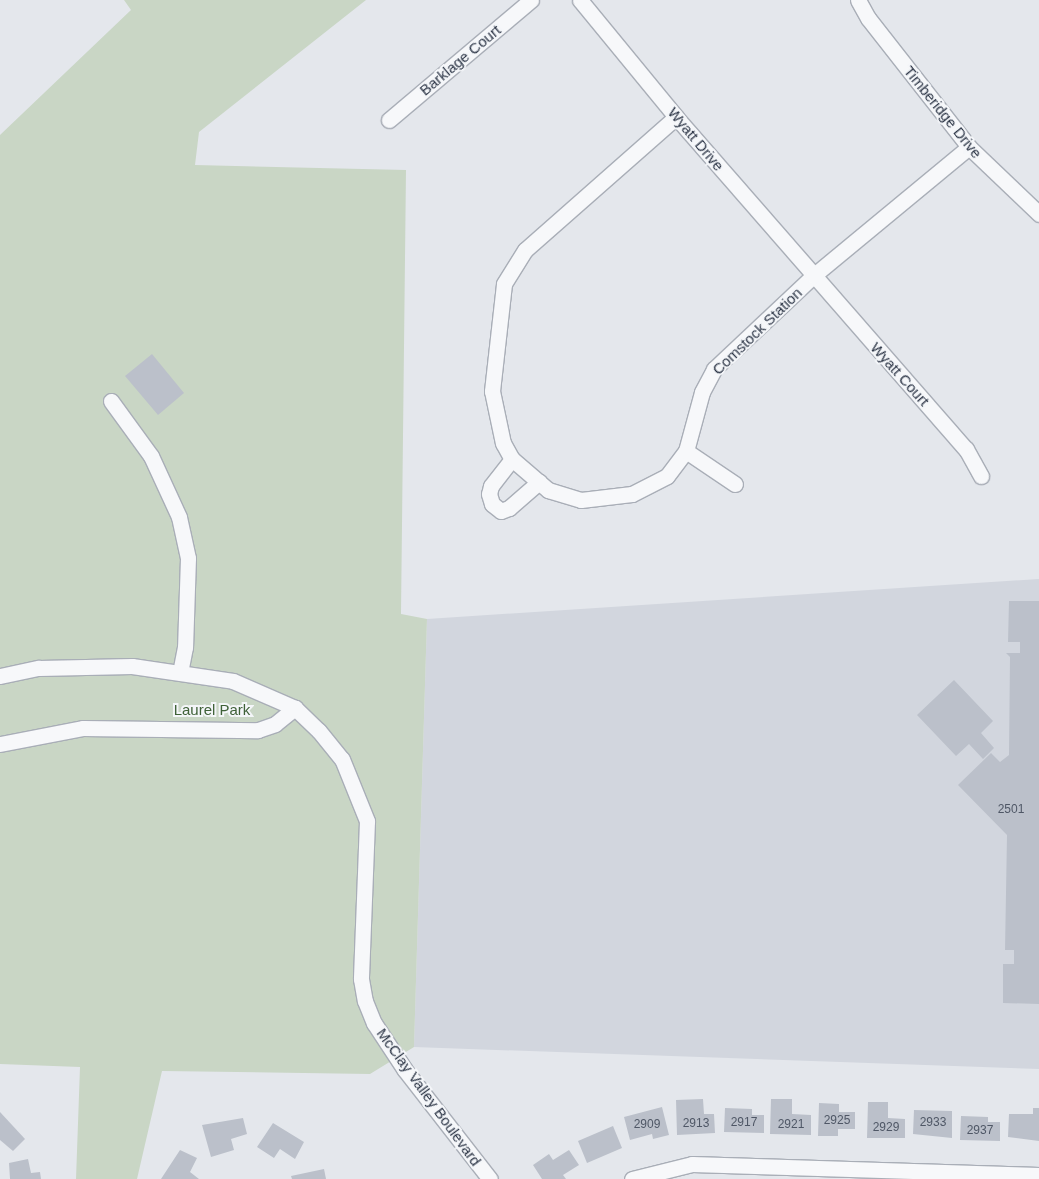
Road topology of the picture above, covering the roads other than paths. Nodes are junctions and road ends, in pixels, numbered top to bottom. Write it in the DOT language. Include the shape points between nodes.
graph roads {
  1 [pos="531,0"];
  2 [pos="580,0"];
  3 [pos="858,0"];
  4 [pos="676,117"];
  5 [pos="389,120"];
  6 [pos="969,147"];
  7 [pos="1039,214"];
  8 [pos="813,276"];
  9 [pos="111,401"];
  10 [pos="686,451"];
  11 [pos="512,459"];
  12 [pos="981,476"];
  13 [pos="539,482"];
  14 [pos="735,484"];
  15 [pos="180,673"];
  16 [pos="0,676"];
  17 [pos="295,708"];
  18 [pos="0,744"];
  19 [pos="780,1173"];
  20 [pos="1039,1175"];
  21 [pos="490,1179"];
  22 [pos="632,1179"];
  1 -- 5 [label="street, Barklage Court"];
  2 -- 4 [label="street, Wyatt Drive"];
  3 -- 6 [label="street, Timberidge Drive" via="868,18"];
  4 -- 8 [label="street, Wyatt Drive"];
  4 -- 11 [label="street, Comstock Station" via="525,250 504,284 492,391 496,419"];
  6 -- 7 [label="street, Timberidge Drive"];
  6 -- 8 [label="street, Comstock Station"];
  8 -- 10 [label="street, Comstock Station" via="714,369 702,392"];
  8 -- 12 [label="street, Wyatt Court" via="966,449"];
  9 -- 15 [label="street" via="151,456 179,517 188,558 185,647"];
  10 -- 13 [label="street, Comstock Station" via="667,476 632,494 581,500 548,490"];
  10 -- 14 [label="street"];
  11 -- 13 [label="street, Comstock Station"];
  11 -- 13 [label="street" via="491,486 492,504 501,511 509,508"];
  15 -- 16 [label="street" via="132,666 79,666 39,668"];
  15 -- 17 [label="street" via="233,681"];
  17 -- 18 [label="street" via="275,724 258,730 83,728"];
  17 -- 21 [label="street, McClay Valley Boulevard" via="342,759 367,821 360,979 374,1023 405,1070"];
  19 -- 20 [label="street"];
  19 -- 22 [label="street" via="692,1164"];
}
